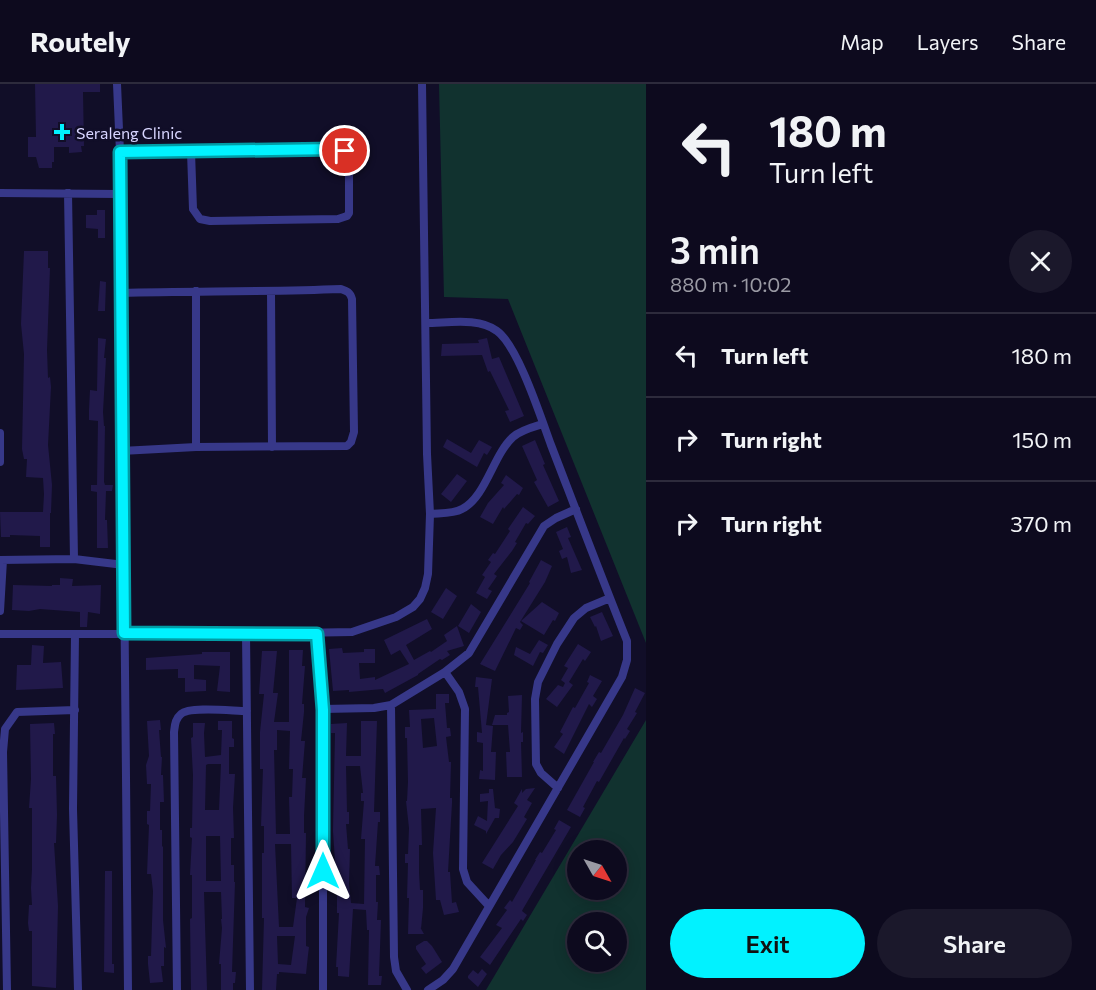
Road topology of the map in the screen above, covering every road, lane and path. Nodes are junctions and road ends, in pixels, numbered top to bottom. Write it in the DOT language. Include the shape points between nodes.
graph roads {
  1 [pos="117,84"];
  2 [pos="422,84"];
  3 [pos="120,152"];
  4 [pos="191,152"];
  5 [pos="0,193"];
  6 [pos="68,193"];
  7 [pos="119,194"];
  8 [pos="196,291"];
  9 [pos="271,292"];
  10 [pos="121,293"];
  11 [pos="426,323"];
  12 [pos="543,424"];
  13 [pos="0,433"];
  14 [pos="195,447"];
  15 [pos="272,447"];
  16 [pos="121,451"];
  17 [pos="0,462"];
  18 [pos="576,509"];
  19 [pos="430,514"];
  20 [pos="74,559"];
  21 [pos="2,560"];
  22 [pos="124,565"];
  23 [pos="610,598"];
  24 [pos="0,611"];
  25 [pos="124,633"];
  26 [pos="0,634"];
  27 [pos="75,634"];
  28 [pos="246,634"];
  29 [pos="317,634"];
  30 [pos="445,672"];
  31 [pos="391,705"];
  32 [pos="75,710"];
  33 [pos="323,710"];
  34 [pos="247,711"];
  35 [pos="558,788"];
  36 [pos="489,906"];
  37 [pos="3,953"];
  38 [pos="7,990"];
  39 [pos="78,990"];
  40 [pos="128,990"];
  41 [pos="177,990"];
  42 [pos="250,990"];
  43 [pos="323,990"];
  44 [pos="407,990"];
  45 [pos="428,990"];
  1 -- 3 [label="street"];
  2 -- 11 [label="street"];
  3 -- 4 [label="street"];
  3 -- 7 [label="street"];
  4 -- 4 [label="street" via="342,149 349,157 349,213 338,219 200,219 193,209"];
  5 -- 6 [label="street"];
  6 -- 7 [label="street"];
  6 -- 20 [label="street"];
  7 -- 10 [label="street"];
  8 -- 9 [label="street"];
  8 -- 10 [label="street"];
  8 -- 14 [label="street"];
  9 -- 15 [label="street"];
  9 -- 15 [label="street" via="341,289 351,293 354,432 347,446"];
  10 -- 16 [label="street"];
  11 -- 12 [label="street" via="483,323 502,335 516,357"];
  11 -- 19 [label="street"];
  12 -- 18 [label="street"];
  12 -- 19 [label="street" via="512,438 464,509"];
  13 -- 17 [label="street"];
  14 -- 15 [label="street"];
  14 -- 16 [label="street"];
  16 -- 22 [label="street"];
  18 -- 23 [label="street"];
  18 -- 30 [label="street" via="544,526 469,653"];
  19 -- 29 [label="street" via="426,588 413,607 365,629"];
  20 -- 21 [label="street"];
  20 -- 22 [label="street"];
  21 -- 24 [label="street"];
  22 -- 25 [label="street"];
  23 -- 35 [label="street" via="627,640 627,660 622,677"];
  23 -- 35 [label="street" via="574,618 535,691 536,764"];
  25 -- 27 [label="street"];
  25 -- 28 [label="street"];
  25 -- 40 [label="street"];
  26 -- 27 [label="street"];
  27 -- 32 [label="street"];
  28 -- 29 [label="street"];
  28 -- 34 [label="street"];
  29 -- 33 [label="street"];
  30 -- 31 [label="street"];
  30 -- 36 [label="street" via="465,709 463,869 466,882"];
  31 -- 33 [label="street"];
  31 -- 44 [label="street" via="394,957"];
  32 -- 37 [label="street" via="17,712 5,729"];
  32 -- 39 [label="street" via="73,809"];
  33 -- 43 [label="street"];
  34 -- 41 [label="street" via="189,711 176,721"];
  34 -- 42 [label="street"];
  35 -- 36 [label="street"];
  36 -- 45 [label="street" via="453,969"];
  37 -- 38 [label="street"];
}
